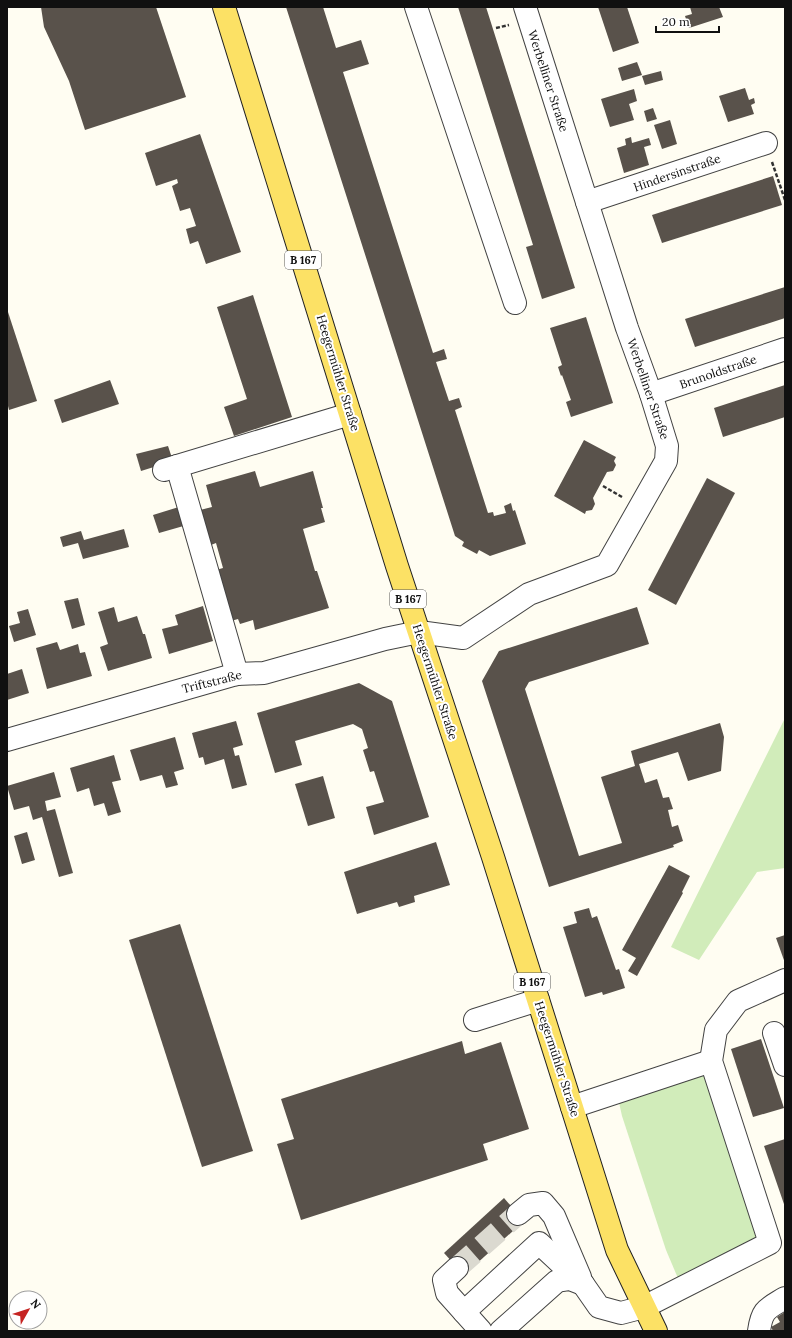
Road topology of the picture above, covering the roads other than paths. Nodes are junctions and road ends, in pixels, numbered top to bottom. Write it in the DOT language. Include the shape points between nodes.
graph roads {
  1 [pos="224,7"];
  2 [pos="416,7"];
  3 [pos="525,7"];
  4 [pos="766,143"];
  5 [pos="587,202"];
  6 [pos="516,303"];
  7 [pos="785,349"];
  8 [pos="651,394"];
  9 [pos="350,414"];
  10 [pos="419,632"];
  11 [pos="237,674"];
  12 [pos="7,740"];
  13 [pos="785,980"];
  14 [pos="538,1000"];
  15 [pos="475,1020"];
  16 [pos="774,1033"];
  17 [pos="711,1061"];
  18 [pos="785,1065"];
  19 [pos="572,1107"];
  20 [pos="518,1214"];
  21 [pos="778,1239"];
  22 [pos="457,1268"];
  23 [pos="583,1284"];
  24 [pos="785,1298"];
  25 [pos="644,1307"];
  26 [pos="464,1312"];
  27 [pos="481,1331"];
  28 [pos="501,1331"];
  29 [pos="656,1331"];
  30 [pos="759,1331"];
  1 -- 9 [label="main road, Heegermühler Straße / B 167"];
  2 -- 6 [label="street"];
  3 -- 5 [label="street, Werbelliner Straße"];
  4 -- 5 [label="street, Hindersinstraße"];
  5 -- 8 [label="street, Werbelliner Straße"];
  7 -- 8 [label="street, Brunoldstraße"];
  8 -- 10 [label="street, Werbelliner Straße" via="667,446 666,461 608,565 530,594 463,638"];
  9 -- 10 [label="main road, Heegermühler Straße / B 167"];
  9 -- 11 [label="street" via="170,468"];
  10 -- 11 [label="street, Triftstraße" via="264,673"];
  10 -- 14 [label="main road, Heegermühler Straße / B 167"];
  11 -- 12 [label="street, Triftstraße"];
  13 -- 17 [label="street" via="738,1002 716,1030"];
  14 -- 15 [label="street"];
  14 -- 19 [label="main road, Heegermühler Straße / B 167"];
  16 -- 18 [label="street"];
  17 -- 19 [label="street"];
  17 -- 21 [label="street"];
  19 -- 25 [label="main road, Heegermühler Straße / B 167" via="617,1250"];
  20 -- 23 [label="street" via="529,1205 543,1203 554,1216"];
  21 -- 25 [label="street"];
  22 -- 26 [label="street" via="444,1280 447,1293"];
  23 -- 25 [label="street" via="599,1307 621,1313"];
  23 -- 26 [label="street" via="539,1243"];
  23 -- 28 [label="street" via="570,1279 557,1281"];
  24 -- 30 [label="street" via="767,1309"];
  25 -- 29 [label="main road, Heegermühler Straße / B 167"];
  26 -- 27 [label="street"];
}
